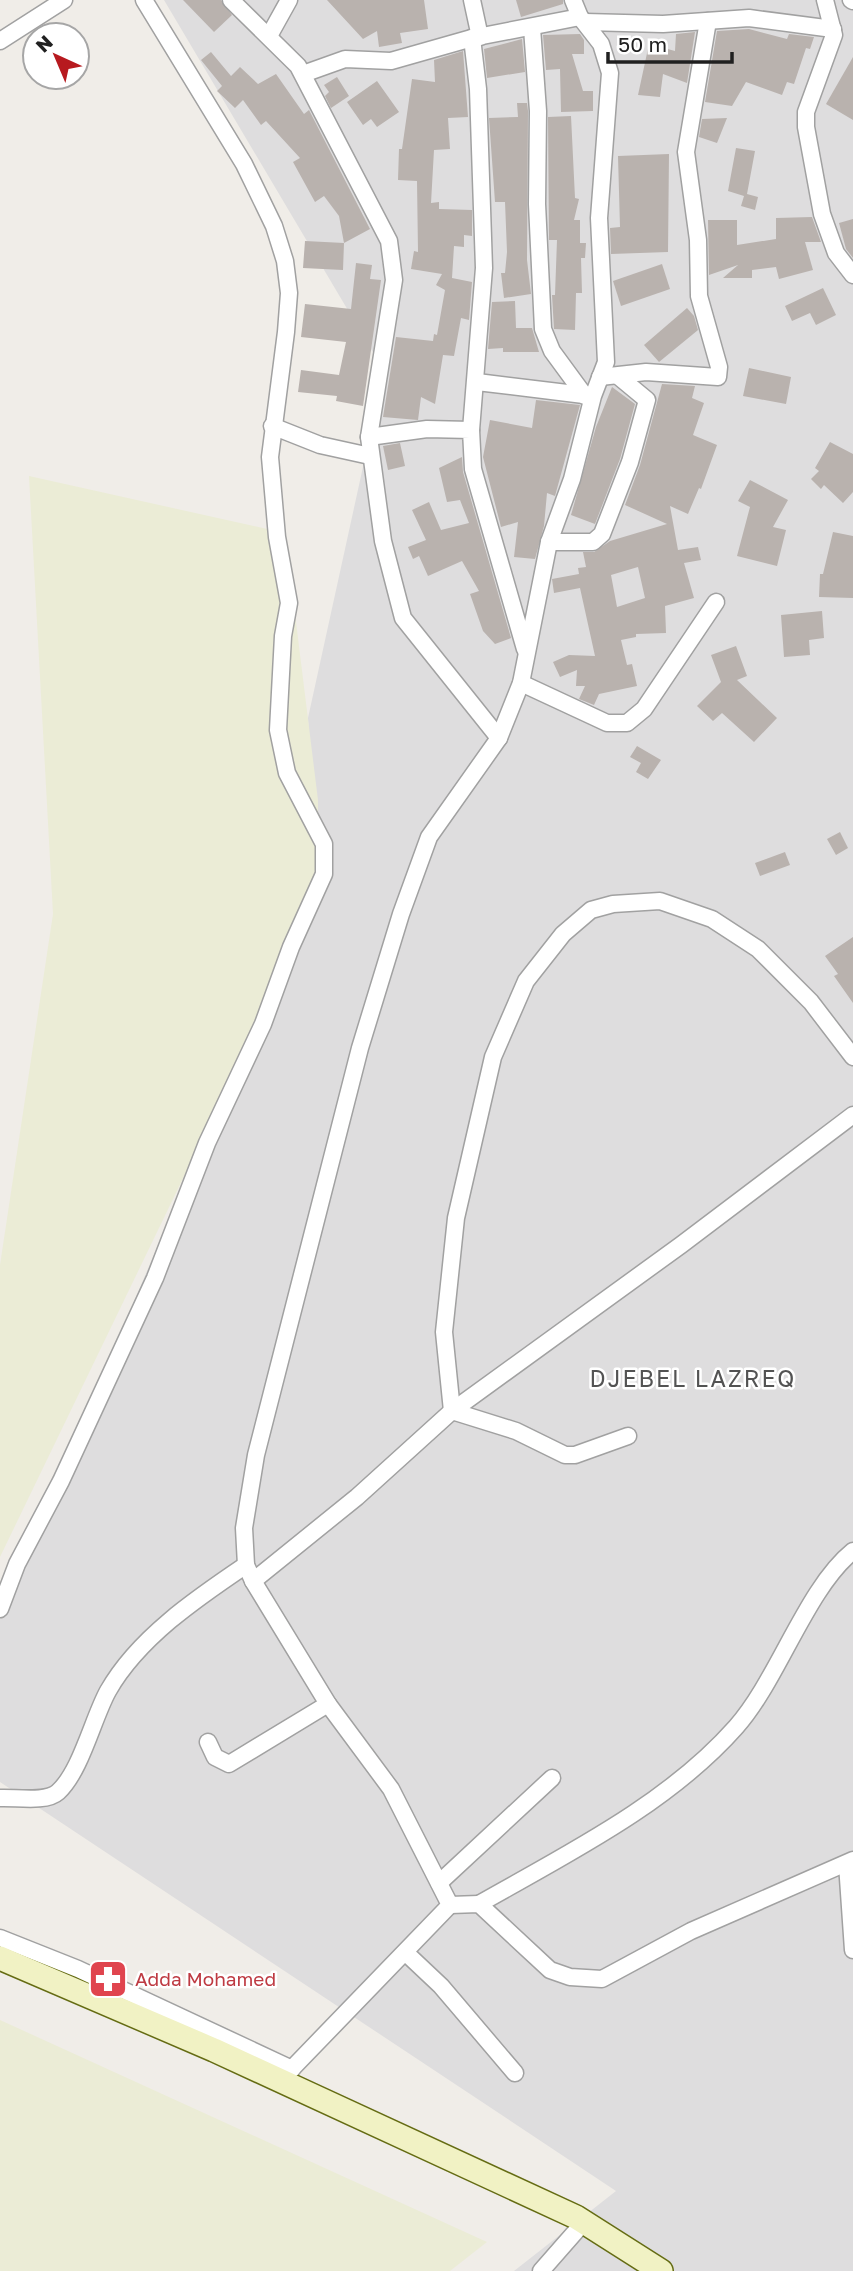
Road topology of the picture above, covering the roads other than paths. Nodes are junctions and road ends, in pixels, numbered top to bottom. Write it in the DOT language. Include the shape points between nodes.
graph roads {
  1 [pos="64,0"];
  2 [pos="144,0"];
  3 [pos="231,0"];
  4 [pos="289,0"];
  5 [pos="471,0"];
  6 [pos="573,0"];
  7 [pos="825,0"];
  8 [pos="583,19"];
  9 [pos="708,21"];
  10 [pos="532,28"];
  11 [pos="833,29"];
  12 [pos="269,36"];
  13 [pos="476,37"];
  14 [pos="4,39"];
  15 [pos="303,75"];
  16 [pos="853,275"];
  17 [pos="618,376"];
  18 [pos="600,377"];
  19 [pos="477,382"];
  20 [pos="589,396"];
  21 [pos="272,426"];
  22 [pos="471,429"];
  23 [pos="369,437"];
  24 [pos="370,456"];
  25 [pos="549,541"];
  26 [pos="716,602"];
  27 [pos="526,656"];
  28 [pos="522,683"];
  29 [pos="499,738"];
  30 [pos="853,1057"];
  31 [pos="853,1115"];
  32 [pos="452,1411"];
  33 [pos="628,1436"];
  34 [pos="853,1551"];
  35 [pos="246,1565"];
  36 [pos="253,1581"];
  37 [pos="0,1609"];
  38 [pos="328,1704"];
  39 [pos="208,1742"];
  40 [pos="552,1778"];
  41 [pos="0,1798"];
  42 [pos="850,1862"];
  43 [pos="439,1883"];
  44 [pos="450,1905"];
  45 [pos="479,1905"];
  46 [pos="0,1938"];
  47 [pos="853,1950"];
  48 [pos="406,1953"];
  49 [pos="0,1958"];
  50 [pos="515,2073"];
  51 [pos="286,2076"];
  52 [pos="584,2222"];
  53 [pos="541,2271"];
  54 [pos="661,2271"];
  1 -- 14 [label="street"];
  2 -- 21 [label="street" via="244,164 285,261 289,293 286,332"];
  3 -- 12 [label="street"];
  4 -- 12 [label="street"];
  5 -- 13 [label="street"];
  6 -- 8 [label="street"];
  7 -- 11 [label="street"];
  8 -- 9 [label="street" via="616,24"];
  8 -- 10 [label="street"];
  8 -- 18 [label="street" via="601,44 610,73 599,218 607,348"];
  9 -- 11 [label="street" via="762,18"];
  9 -- 17 [label="street" via="686,152 698,240 699,296 718,377 655,372"];
  10 -- 13 [label="street"];
  10 -- 20 [label="street" via="543,329 552,351"];
  11 -- 16 [label="street" via="833,45 806,112 806,127 822,214 836,253"];
  12 -- 15 [label="street"];
  13 -- 15 [label="street" via="391,61 345,59"];
  13 -- 19 [label="street" via="484,268"];
  15 -- 23 [label="street" via="393,254 394,280"];
  17 -- 18 [label="street"];
  17 -- 25 [label="street" via="647,400 630,462 602,534 593,542"];
  18 -- 20 [label="street"];
  19 -- 20 [label="street"];
  19 -- 22 [label="street"];
  20 -- 25 [label="street" via="572,479"];
  21 -- 24 [label="street" via="320,445"];
  21 -- 37 [label="street" via="271,487 289,603 278,730 287,773 324,844 324,874 263,1024 207,1143 155,1278 61,1481 17,1564"];
  22 -- 23 [label="street"];
  22 -- 27 [label="street" via="473,470"];
  23 -- 24 [label="street"];
  24 -- 29 [label="street" via="383,541 403,618"];
  25 -- 27 [label="street"];
  26 -- 28 [label="street" via="644,709 627,723 607,723"];
  27 -- 28 [label="street"];
  28 -- 29 [label="street"];
  29 -- 35 [label="street" via="429,837 397,926 360,1048 256,1455 244,1528"];
  30 -- 32 [label="street" via="811,1002 758,949 712,919 660,901 591,910 564,934 526,981 490,1070 456,1218 444,1332"];
  31 -- 32 [label="street"];
  32 -- 33 [label="street" via="516,1432 565,1455"];
  32 -- 36 [label="street" via="357,1497"];
  34 -- 45 [label="street" via="821,1591 736,1727 635,1813"];
  35 -- 36 [label="street"];
  35 -- 41 [label="street" via="202,1594 118,1675 58,1792 46,1797"];
  36 -- 38 [label="street"];
  38 -- 39 [label="street" via="229,1764 215,1757"];
  38 -- 43 [label="street" via="391,1789"];
  40 -- 43 [label="street"];
  42 -- 45 [label="street" via="691,1931 602,1979 550,1970"];
  42 -- 47 [label="street"];
  43 -- 44 [label="street"];
  44 -- 45 [label="street"];
  44 -- 48 [label="street"];
  46 -- 51 [label="street" via="78,1969"];
  48 -- 50 [label="street"];
  48 -- 51 [label="street"];
  49 -- 51 [label="main road"];
  51 -- 52 [label="main road"];
  52 -- 53 [label="street"];
  52 -- 54 [label="main road"];
}
